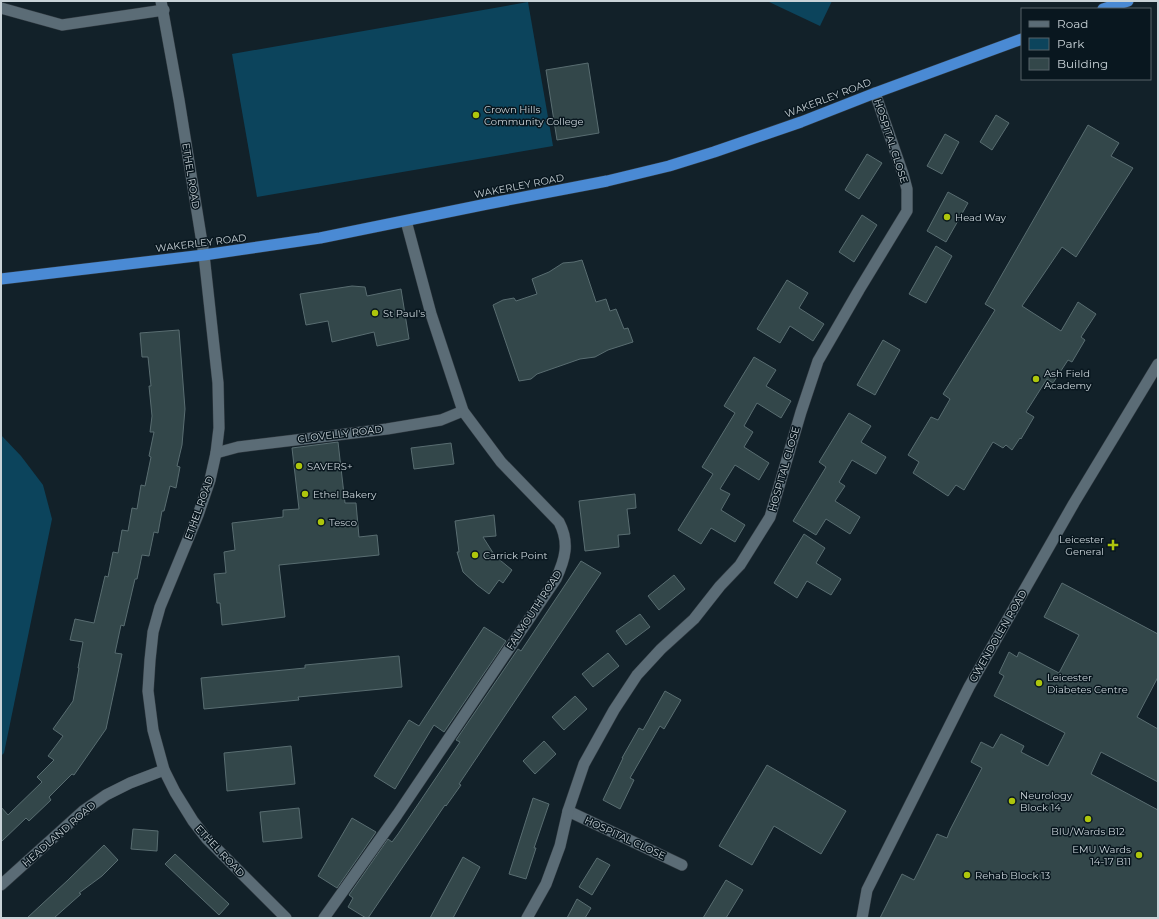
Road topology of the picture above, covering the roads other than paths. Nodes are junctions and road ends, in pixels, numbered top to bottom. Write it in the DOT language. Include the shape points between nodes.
graph roads {
  1 [pos="1128,1"];
  2 [pos="162,5"];
  3 [pos="1,8"];
  4 [pos="1106,8"];
  5 [pos="1021,39"];
  6 [pos="875,93"];
  7 [pos="406,221"];
  8 [pos="204,255"];
  9 [pos="1,278"];
  10 [pos="1158,364"];
  11 [pos="463,410"];
  12 [pos="216,453"];
  13 [pos="164,770"];
  14 [pos="568,811"];
  15 [pos="682,865"];
  16 [pos="1,885"];
  17 [pos="286,918"];
  18 [pos="324,918"];
  19 [pos="527,918"];
  20 [pos="862,918"];
  1 -- 4 [label="highway"];
  2 -- 3 [label="street" via="62,25"];
  2 -- 8 [label="street, ETHEL ROAD"];
  5 -- 6 [label="highway, WAKERLEY ROAD"];
  6 -- 7 [label="highway, WAKERLEY ROAD" via="801,122 669,166"];
  6 -- 14 [label="street, HOSPITAL CLOSE" via="903,174 907,189 907,211 818,362 770,517 740,565 694,619 637,675 584,764"];
  7 -- 8 [label="highway, WAKERLEY ROAD" via="320,238"];
  7 -- 11 [label="street, FALMOUTH ROAD" via="431,314"];
  8 -- 9 [label="highway, WAKERLEY ROAD"];
  8 -- 12 [label="street, ETHEL ROAD" via="218,383 219,428"];
  10 -- 20 [label="street, GWENDOLEN ROAD" via="1074,503 969,687 867,890"];
  11 -- 12 [label="street, CLOVELLY ROAD" via="441,420"];
  11 -- 18 [label="street, FALMOUTH ROAD" via="501,462 559,522 565,539 564,562 552,585 397,815"];
  12 -- 13 [label="street, ETHEL ROAD" via="198,515 160,607 153,632 148,691 153,730"];
  13 -- 16 [label="street, HEADLAND ROAD" via="106,795 83,811"];
  13 -- 17 [label="street, ETHEL ROAD" via="175,792 206,839"];
  14 -- 15 [label="street, HOSPITAL CLOSE"];
  14 -- 19 [label="street, HOSPITAL CLOSE" via="560,846 546,884"];
}
